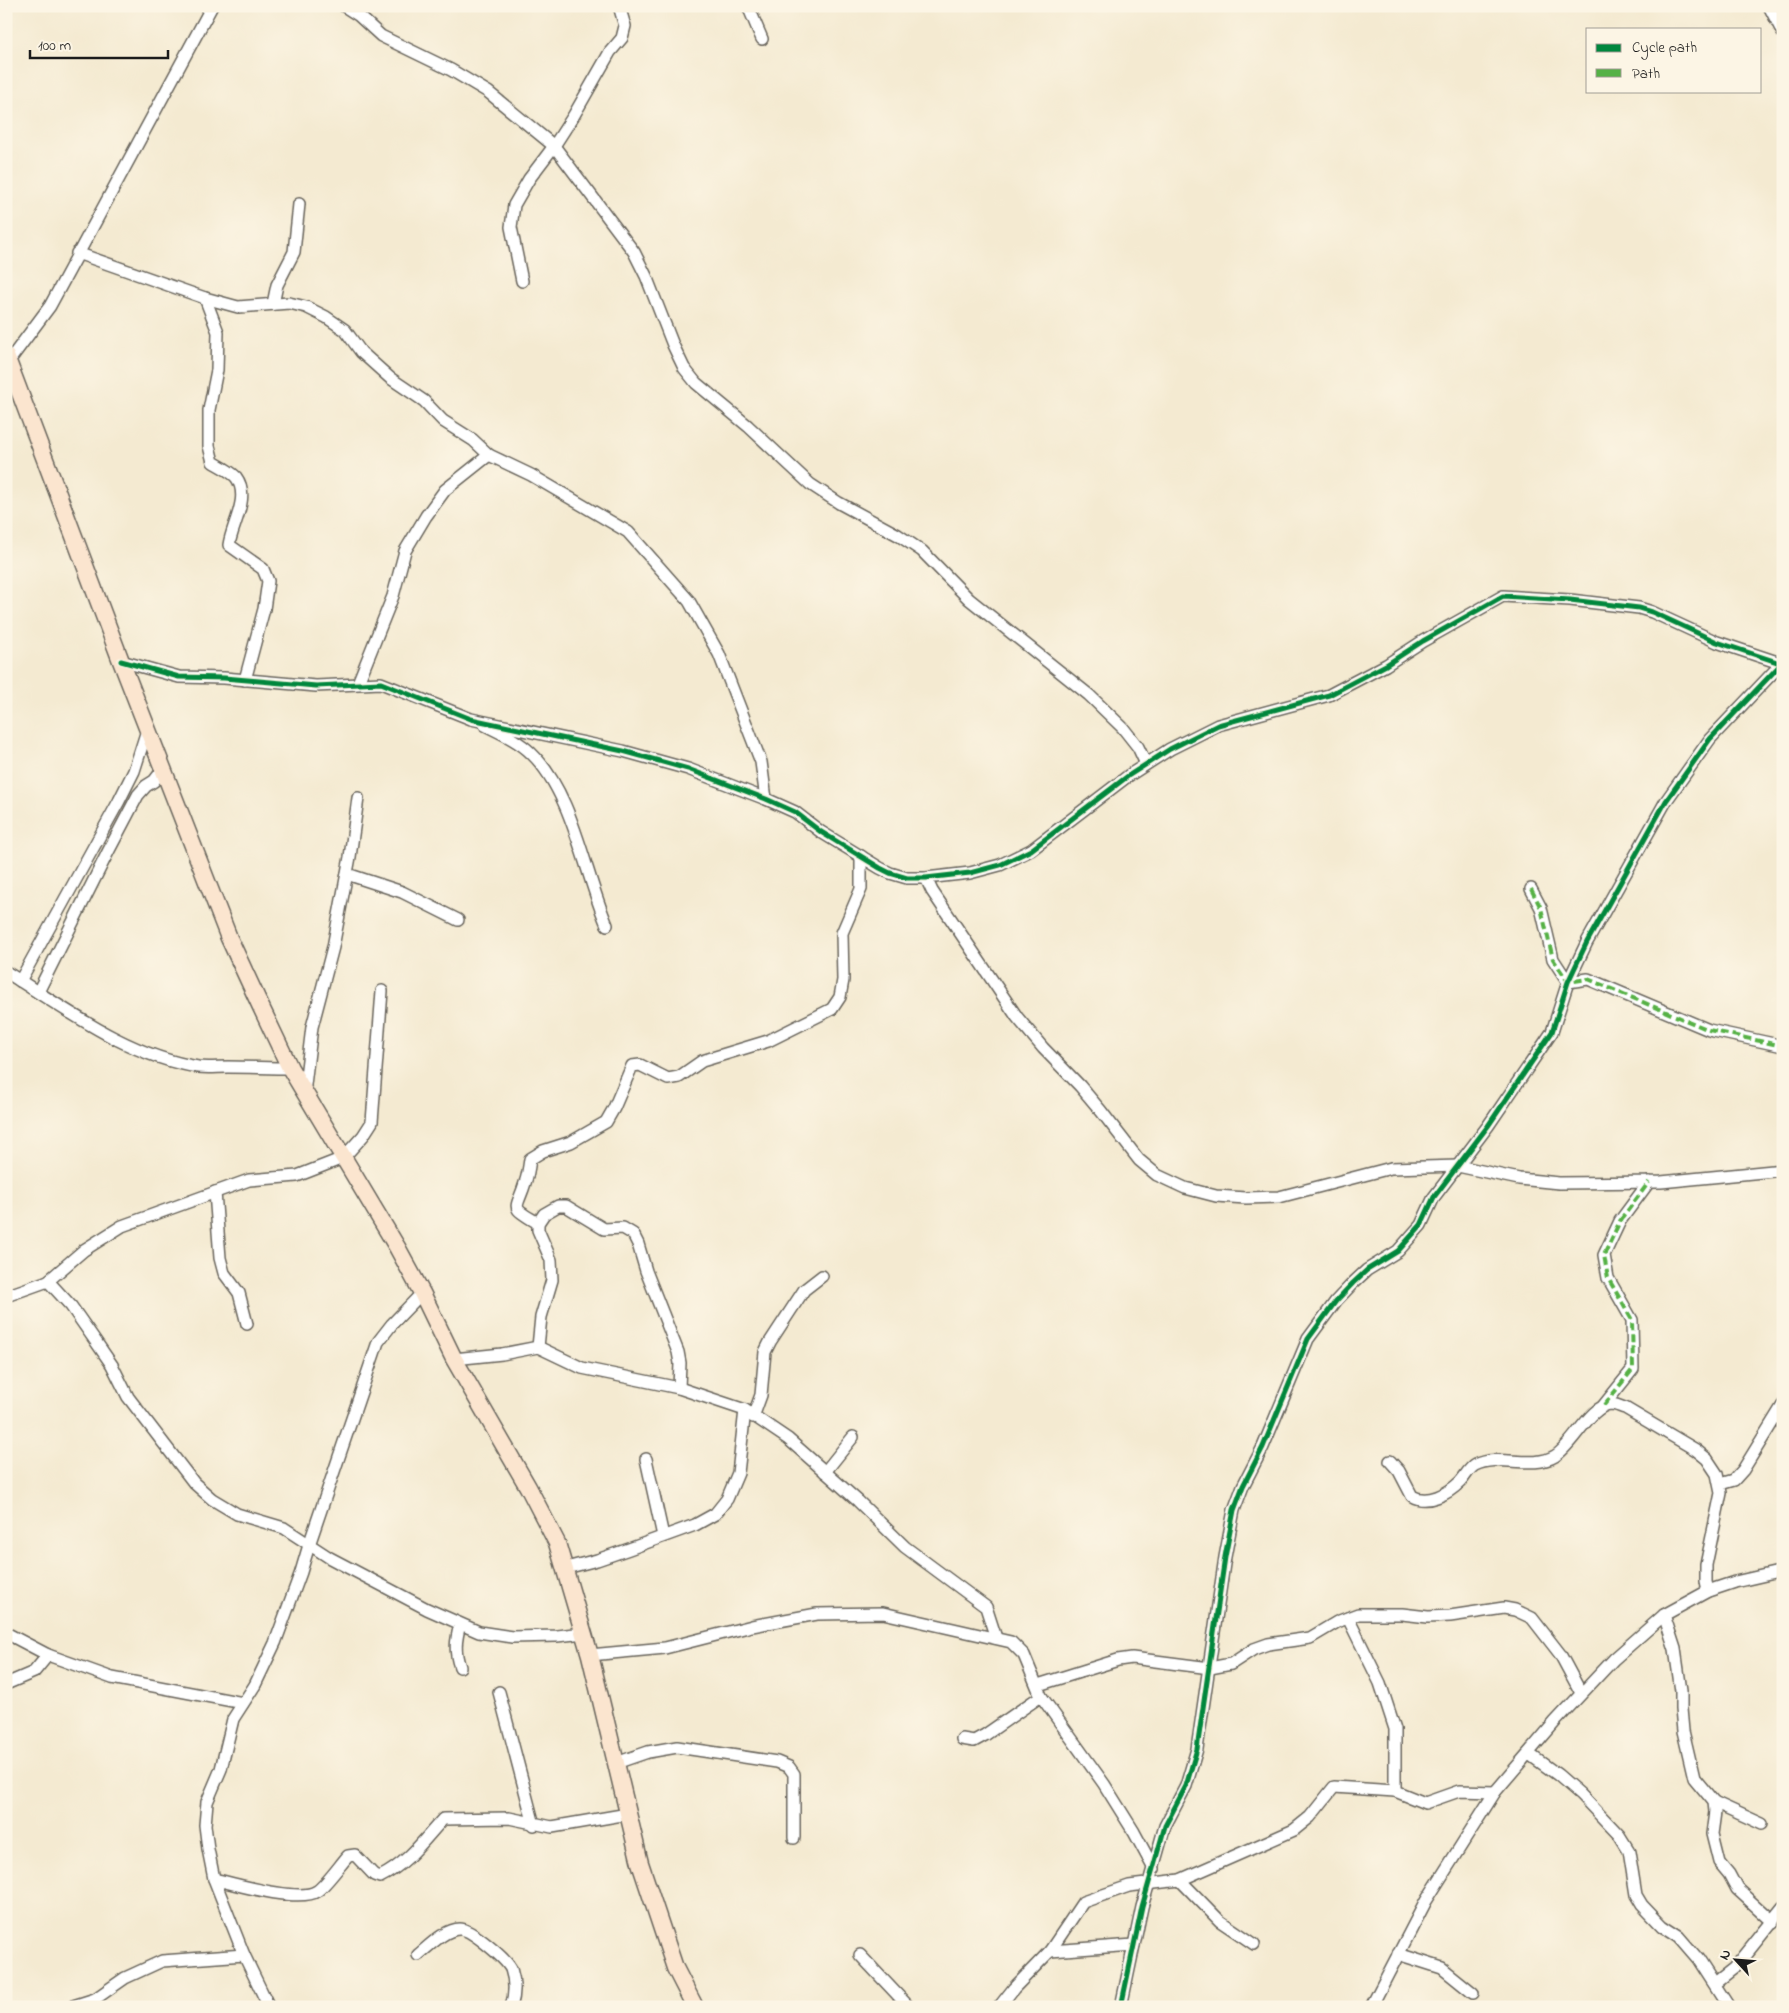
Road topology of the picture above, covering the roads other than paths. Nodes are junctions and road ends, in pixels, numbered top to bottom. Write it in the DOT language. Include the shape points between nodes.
graph roads {
  1 [pos="212,6"];
  2 [pos="344,6"];
  3 [pos="618,6"];
  4 [pos="748,6"];
  5 [pos="1769,6"];
  6 [pos="1783,33"];
  7 [pos="762,39"];
  8 [pos="554,146"];
  9 [pos="299,204"];
  10 [pos="77,253"];
  11 [pos="522,281"];
  12 [pos="205,298"];
  13 [pos="273,304"];
  14 [pos="7,361"];
  15 [pos="489,455"];
  16 [pos="121,661"];
  17 [pos="1782,663"];
  18 [pos="245,680"];
  19 [pos="358,683"];
  20 [pos="472,719"];
  21 [pos="148,727"];
  22 [pos="1146,764"];
  23 [pos="164,768"];
  24 [pos="358,798"];
  25 [pos="766,799"];
  26 [pos="95,845"];
  27 [pos="108,852"];
  28 [pos="861,856"];
  29 [pos="347,874"];
  30 [pos="926,878"];
  31 [pos="1531,889"];
  32 [pos="70,891"];
  33 [pos="84,899"];
  34 [pos="458,920"];
  35 [pos="607,925"];
  36 [pos="6,972"];
  37 [pos="20,981"];
  38 [pos="1568,982"];
  39 [pos="382,991"];
  40 [pos="38,992"];
  41 [pos="1783,1046"];
  42 [pos="290,1068"];
  43 [pos="304,1093"];
  44 [pos="343,1158"];
  45 [pos="1458,1166"];
  46 [pos="1783,1170"];
  47 [pos="1650,1182"];
  48 [pos="215,1192"];
  49 [pos="538,1223"];
  50 [pos="822,1276"];
  51 [pos="48,1281"];
  52 [pos="422,1293"];
  53 [pos="6,1296"];
  54 [pos="247,1324"];
  55 [pos="538,1346"];
  56 [pos="454,1359"];
  57 [pos="679,1388"];
  58 [pos="1604,1405"];
  59 [pos="1783,1405"];
  60 [pos="749,1414"];
  61 [pos="853,1437"];
  62 [pos="646,1459"];
  63 [pos="1390,1461"];
  64 [pos="825,1472"];
  65 [pos="1720,1484"];
  66 [pos="664,1536"];
  67 [pos="309,1544"];
  68 [pos="566,1568"];
  69 [pos="1783,1571"];
  70 [pos="1708,1591"];
  71 [pos="1664,1616"];
  72 [pos="1348,1618"];
  73 [pos="460,1624"];
  74 [pos="6,1633"];
  75 [pos="584,1633"];
  76 [pos="996,1638"];
  77 [pos="48,1655"];
  78 [pos="590,1655"];
  79 [pos="460,1667"];
  80 [pos="1210,1668"];
  81 [pos="6,1684"];
  82 [pos="1039,1690"];
  83 [pos="499,1692"];
  84 [pos="1581,1693"];
  85 [pos="242,1703"];
  86 [pos="962,1739"];
  87 [pos="1529,1754"];
  88 [pos="616,1763"];
  89 [pos="1395,1791"];
  90 [pos="1495,1792"];
  91 [pos="1714,1802"];
  92 [pos="628,1814"];
  93 [pos="534,1824"];
  94 [pos="1762,1824"];
  95 [pos="794,1838"];
  96 [pos="1154,1868"];
  97 [pos="214,1879"];
  98 [pos="1180,1880"];
  99 [pos="1150,1883"];
  100 [pos="1783,1908"];
  101 [pos="1773,1922"];
  102 [pos="1254,1944"];
  103 [pos="1134,1945"];
  104 [pos="1050,1951"];
  105 [pos="1398,1954"];
  106 [pos="244,1955"];
  107 [pos="418,1955"];
  108 [pos="860,1955"];
  109 [pos="1715,1984"];
  110 [pos="1473,1993"];
  111 [pos="70,2007"];
  112 [pos="269,2007"];
  113 [pos="511,2007"];
  114 [pos="696,2007"];
  115 [pos="909,2007"];
  116 [pos="999,2007"];
  117 [pos="1121,2007"];
  118 [pos="1371,2007"];
  119 [pos="1729,2007"];
  1 -- 10 [label="street"];
  2 -- 8 [label="street" via="381,36 488,92"];
  3 -- 8 [label="street" via="624,26 622,38 610,52"];
  4 -- 7 [label="street"];
  5 -- 6 [label="street"];
  8 -- 11 [label="street" via="514,205 511,227"];
  8 -- 22 [label="street" via="634,252 673,345 696,383 810,484 922,551 984,612 1089,695 1123,728"];
  9 -- 13 [label="street" via="294,252 277,285"];
  10 -- 12 [label="street"];
  10 -- 14 [label="street" via="50,306"];
  12 -- 13 [label="street" via="238,306"];
  12 -- 18 [label="street" via="218,332 217,370 209,410 209,446 213,462 235,476 242,488 240,509 229,545 263,569 268,581"];
  13 -- 15 [label="street" via="289,303 326,316 345,330 361,352 383,371"];
  14 -- 16 [label="main road"];
  15 -- 19 [label="street" via="445,490 405,551 393,596"];
  15 -- 25 [label="street" via="531,475 628,532 689,601 719,654 738,699 761,762"];
  16 -- 18 [label="street" via="179,677"];
  16 -- 21 [label="main road"];
  17 -- 22 [label="street" via="1717,642 1639,608 1504,596 1329,695 1218,725"];
  17 -- 38 [label="street" via="1710,739 1666,801"];
  18 -- 19 [label="street" via="316,686"];
  19 -- 20 [label="street" via="381,683"];
  20 -- 25 [label="street" via="660,761"];
  20 -- 35 [label="street" via="516,742 542,765 565,807"];
  21 -- 23 [label="main road"];
  21 -- 26 [label="street" via="134,771"];
  22 -- 30 [label="street" via="1031,850 970,873"];
  23 -- 27 [label="street" via="138,795"];
  23 -- 42 [label="main road" via="229,938"];
  24 -- 29 [label="street"];
  25 -- 28 [label="street" via="795,812"];
  26 -- 27 [label="street"];
  26 -- 32 [label="street"];
  27 -- 33 [label="street"];
  28 -- 30 [label="street" via="890,874"];
  28 -- 49 [label="street" via="861,889 842,933 843,980 840,997 832,1009 768,1041 702,1061 679,1077 668,1079 640,1065 632,1066 606,1122 571,1142 530,1159 517,1206 522,1214"];
  29 -- 34 [label="street" via="402,892"];
  29 -- 43 [label="street" via="333,947 312,1027"];
  30 -- 45 [label="street" via="1017,1017 1091,1099 1139,1160 1157,1176 1216,1196 1279,1197 1391,1168"];
  31 -- 38 [label="street" via="1541,908 1553,959"];
  32 -- 33 [label="street"];
  32 -- 37 [label="street"];
  33 -- 40 [label="street"];
  36 -- 37 [label="street"];
  37 -- 40 [label="street"];
  38 -- 41 [label="street" via="1588,979 1709,1030"];
  38 -- 45 [label="street" via="1552,1032"];
  39 -- 44 [label="street" via="372,1122"];
  40 -- 42 [label="street" via="138,1049 169,1061 200,1067"];
  42 -- 43 [label="main road"];
  43 -- 44 [label="main road"];
  44 -- 48 [label="street" via="297,1176 249,1180"];
  44 -- 52 [label="main road"];
  45 -- 47 [label="street" via="1518,1179 1551,1182"];
  45 -- 80 [label="street" via="1434,1196 1421,1224 1409,1239 1398,1251 1366,1270 1336,1301 1308,1338 1234,1510"];
  46 -- 47 [label="street"];
  47 -- 58 [label="street" via="1620,1221 1604,1255 1608,1278 1632,1320 1633,1369"];
  48 -- 51 [label="street" via="122,1226 84,1250"];
  48 -- 54 [label="street" via="220,1258 224,1273 239,1293"];
  49 -- 55 [label="street" via="551,1260 552,1280 541,1316"];
  49 -- 57 [label="street" via="544,1214 558,1206 566,1206 604,1229 623,1228 633,1234 678,1352"];
  50 -- 60 [label="street" via="804,1290 770,1342 765,1352 761,1395"];
  51 -- 53 [label="street"];
  51 -- 67 [label="street" via="71,1306 112,1365 128,1397 194,1483 237,1514 284,1528"];
  52 -- 56 [label="main road"];
  52 -- 67 [label="street" via="378,1342"];
  55 -- 56 [label="street"];
  55 -- 57 [label="street" via="582,1368"];
  56 -- 68 [label="main road" via="528,1487 557,1542"];
  57 -- 60 [label="street"];
  58 -- 63 [label="street" via="1554,1457 1476,1464 1458,1484 1435,1498 1422,1500 1412,1496"];
  58 -- 65 [label="street" via="1625,1408 1696,1450 1712,1464"];
  59 -- 65 [label="street" via="1743,1470 1734,1480"];
  60 -- 64 [label="street" via="788,1439"];
  60 -- 66 [label="street" via="738,1473 727,1499 715,1514"];
  61 -- 64 [label="street"];
  62 -- 66 [label="street"];
  64 -- 76 [label="street" via="905,1547 986,1607"];
  65 -- 70 [label="street" via="1706,1565"];
  66 -- 68 [label="street"];
  67 -- 73 [label="street" via="427,1610"];
  67 -- 85 [label="street" via="275,1643 255,1685"];
  68 -- 75 [label="main road"];
  69 -- 70 [label="street"];
  70 -- 71 [label="street"];
  71 -- 84 [label="street"];
  71 -- 91 [label="street" via="1675,1649 1683,1730 1694,1778"];
  72 -- 80 [label="street" via="1310,1638 1268,1644 1231,1664"];
  72 -- 84 [label="street" via="1358,1614 1442,1616 1492,1608 1515,1610 1532,1618 1544,1632"];
  72 -- 89 [label="street" via="1380,1683 1396,1729"];
  73 -- 75 [label="street" via="479,1632 512,1637"];
  73 -- 79 [label="street" via="456,1655"];
  74 -- 77 [label="street"];
  75 -- 78 [label="main road"];
  76 -- 78 [label="street" via="883,1614 817,1614 665,1648"];
  76 -- 82 [label="street" via="1011,1642 1024,1655"];
  77 -- 81 [label="street" via="34,1672"];
  77 -- 85 [label="street" via="112,1678"];
  78 -- 88 [label="main road"];
  80 -- 82 [label="street" via="1132,1658 1118,1660"];
  80 -- 96 [label="street" via="1197,1749 1186,1786 1165,1826"];
  82 -- 86 [label="street" via="985,1735 974,1740"];
  82 -- 96 [label="street" via="1104,1784"];
  83 -- 93 [label="street"];
  84 -- 87 [label="street"];
  85 -- 97 [label="street" via="233,1719 208,1802 206,1833"];
  87 -- 90 [label="street"];
  87 -- 109 [label="street" via="1580,1794 1619,1836 1629,1851 1636,1896 1662,1926 1679,1937"];
  88 -- 92 [label="main road"];
  88 -- 95 [label="street" via="648,1752 677,1747 777,1762 789,1767 794,1774"];
  89 -- 90 [label="street" via="1425,1804 1459,1791"];
  89 -- 98 [label="street" via="1334,1787 1310,1817 1294,1830"];
  90 -- 105 [label="street" via="1426,1901"];
  91 -- 94 [label="street"];
  91 -- 101 [label="street" via="1712,1834 1719,1862 1737,1889"];
  92 -- 93 [label="street" via="552,1827"];
  92 -- 114 [label="main road" via="640,1863 675,1968"];
  93 -- 97 [label="street" via="509,1818 443,1819 418,1849 388,1874 374,1875 355,1855 348,1856 317,1891 307,1894 276,1893"];
  96 -- 99 [label="street"];
  97 -- 106 [label="street"];
  98 -- 99 [label="street"];
  98 -- 102 [label="street" via="1220,1921"];
  99 -- 103 [label="street"];
  99 -- 104 [label="street" via="1129,1886 1083,1902"];
  100 -- 101 [label="street"];
  101 -- 109 [label="street" via="1734,1969"];
  103 -- 104 [label="street"];
  103 -- 117 [label="street"];
  104 -- 116 [label="street"];
  105 -- 110 [label="street" via="1442,1968"];
  105 -- 118 [label="street"];
  106 -- 111 [label="street" via="162,1961 125,1978 95,2000"];
  106 -- 112 [label="street"];
  107 -- 113 [label="street" via="449,1932 468,1930 510,1967 514,1997"];
  108 -- 115 [label="street"];
  109 -- 119 [label="street"];
}
